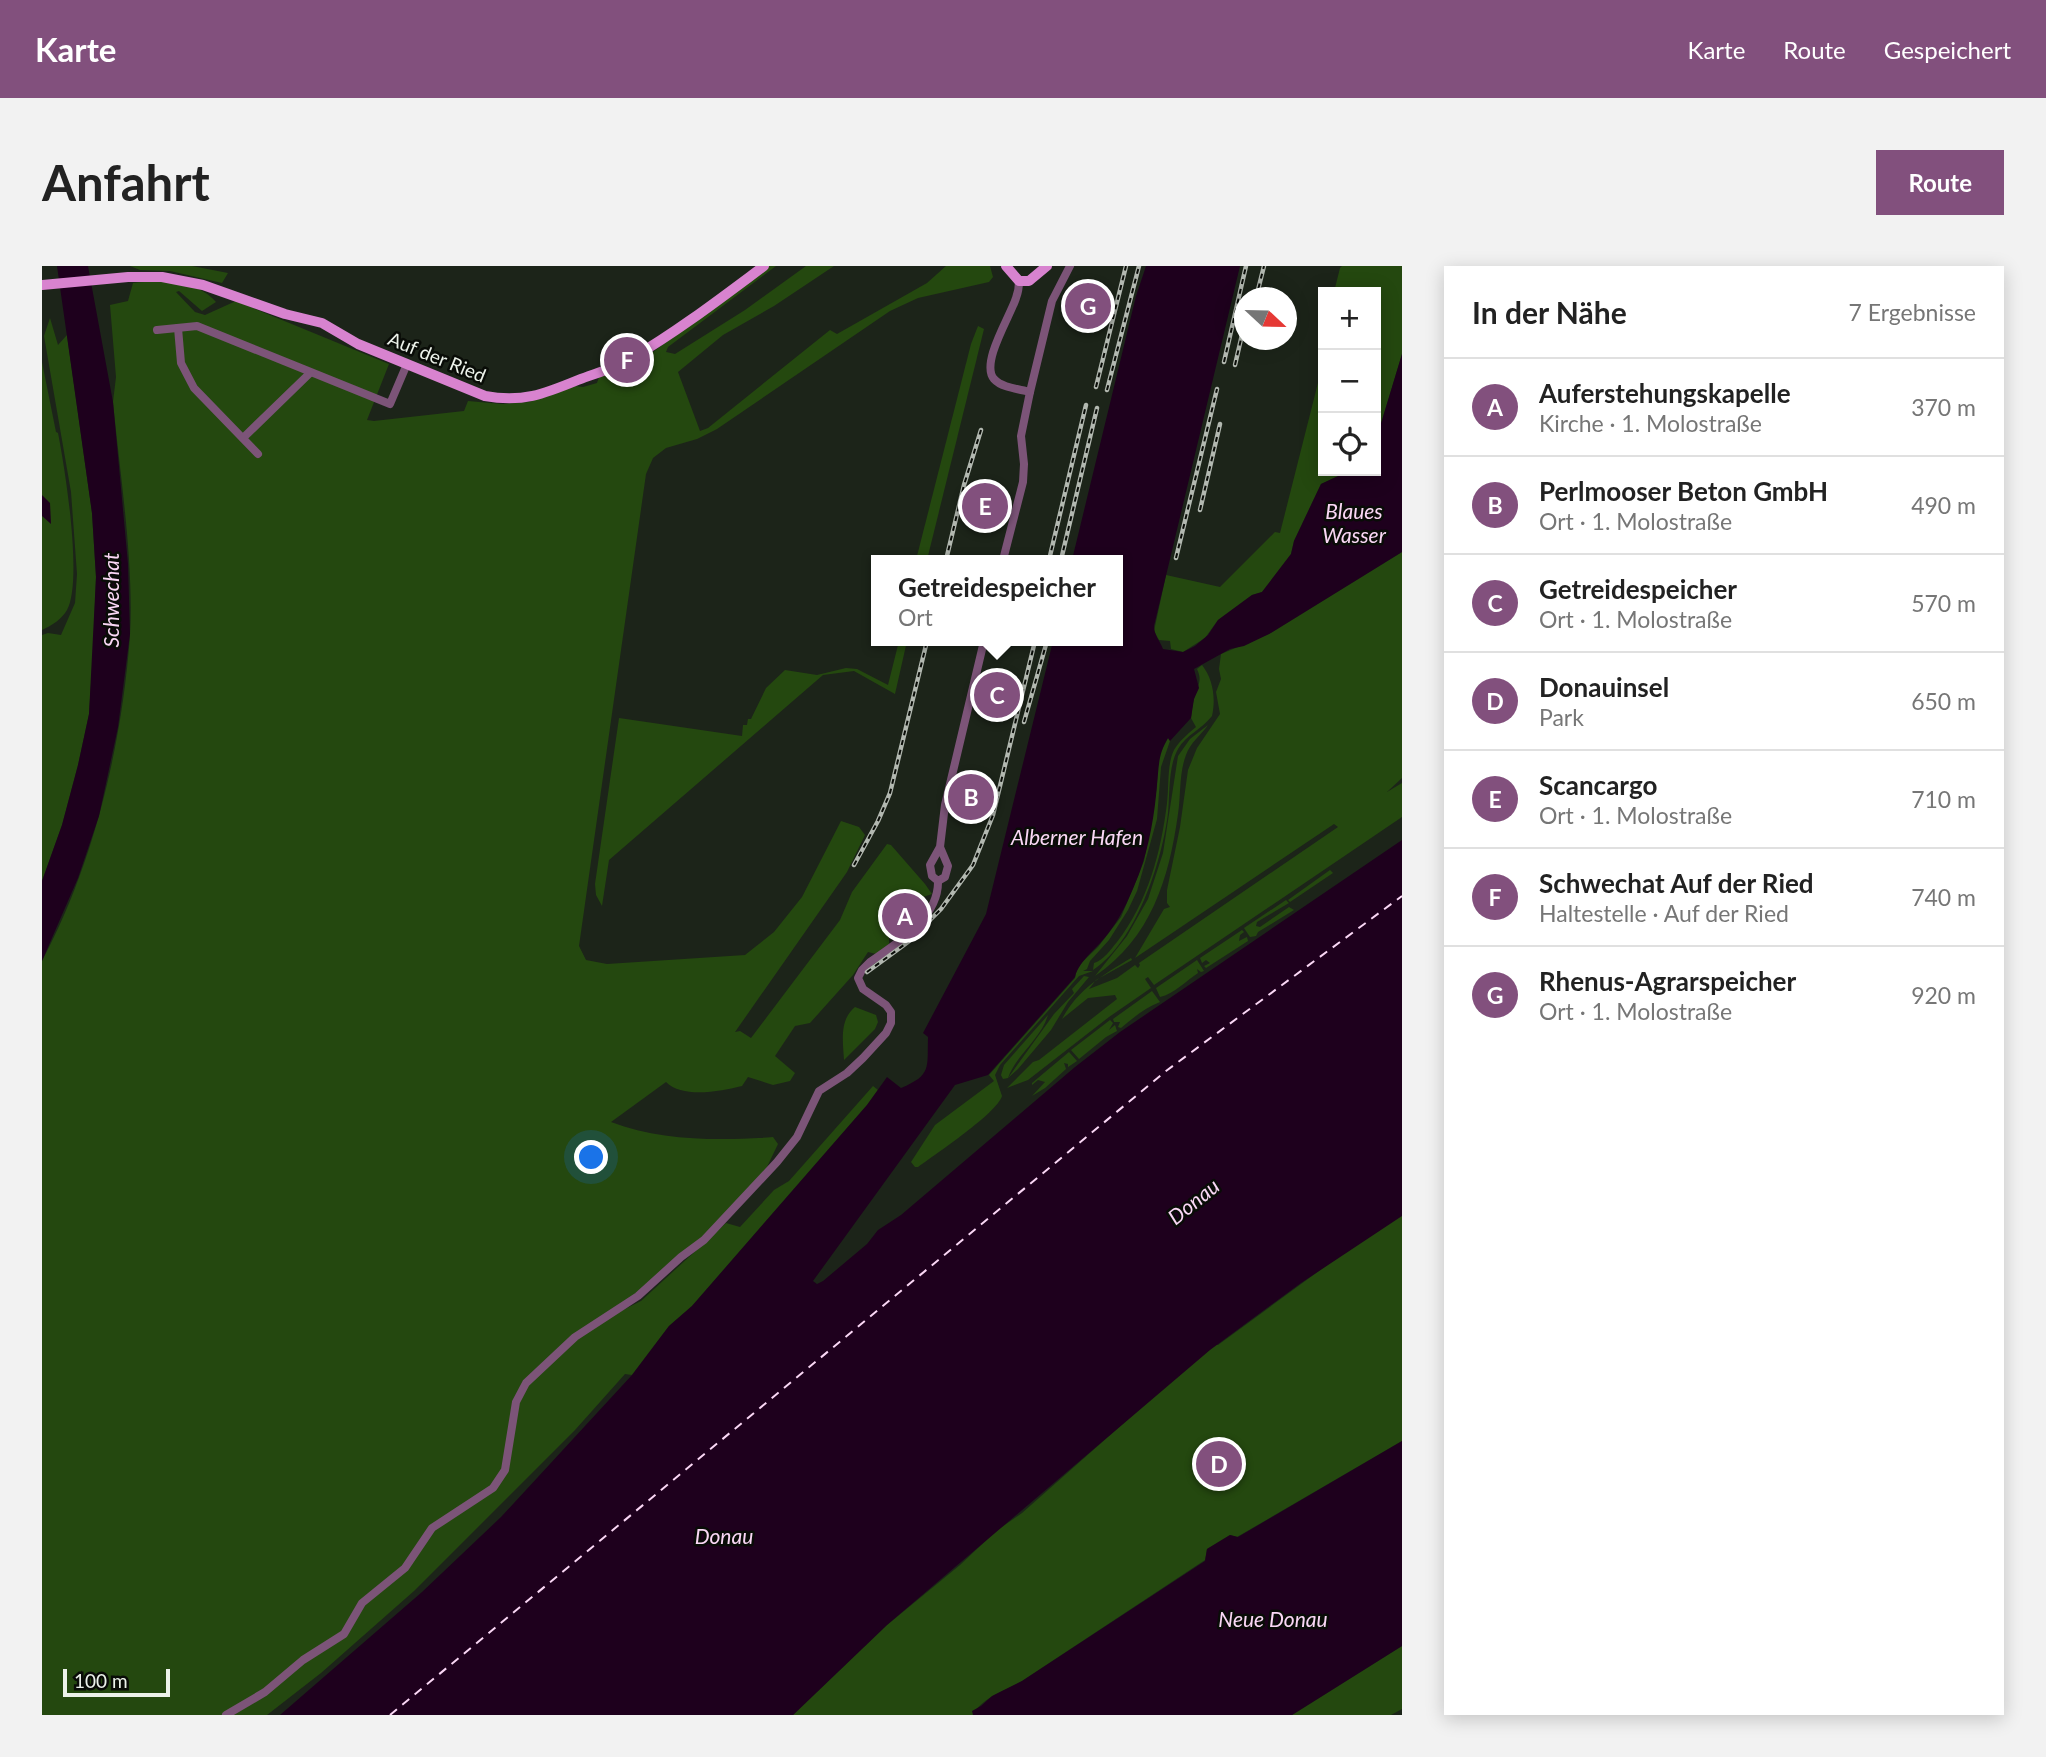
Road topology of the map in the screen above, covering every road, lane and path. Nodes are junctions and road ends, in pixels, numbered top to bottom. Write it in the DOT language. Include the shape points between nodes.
graph roads {
  1 [pos="764,266"];
  2 [pos="1006,266"];
  3 [pos="1047,266"];
  4 [pos="1070,266"];
  5 [pos="1019,281"];
  6 [pos="42,285"];
  7 [pos="178,328"];
  8 [pos="157,330"];
  9 [pos="407,364"];
  10 [pos="310,373"];
  11 [pos="1030,392"];
  12 [pos="243,438"];
  13 [pos="258,454"];
  14 [pos="1004,555"];
  15 [pos="983,646"];
  16 [pos="940,847"];
  17 [pos="938,881"];
  18 [pos="226,1715"];
  1 -- 9 [label="main road, Auf der Ried" via="630,359 530,398 485,396"];
  2 -- 5 [label="main road"];
  3 -- 5 [label="main road" via="1029,281"];
  4 -- 11 [label="street" via="1052,301"];
  5 -- 11 [label="street" via="993,354 991,373 999,383"];
  6 -- 9 [label="main road, Auf der Ried" via="162,277 213,288 322,323"];
  7 -- 8 [label="street"];
  7 -- 10 [label="street" via="197,326"];
  7 -- 12 [label="street" via="181,363 194,388"];
  9 -- 10 [label="street" via="390,404"];
  10 -- 12 [label="street"];
  11 -- 14 [label="street" via="1021,436 1023,482"];
  12 -- 13 [label="street"];
  15 -- 16 [label="street" via="945,805"];
  16 -- 17 [label="street" via="930,870"];
  16 -- 17 [label="street" via="948,866 946,877"];
  17 -- 18 [label="street" via="925,917 870,962 858,978 863,989 891,1012 886,1033 847,1073 819,1091 797,1137 777,1162 709,1236 638,1296 575,1337 526,1383 516,1402 505,1470 492,1488 427,1533 400,1574 366,1597 344,1634"];
}
